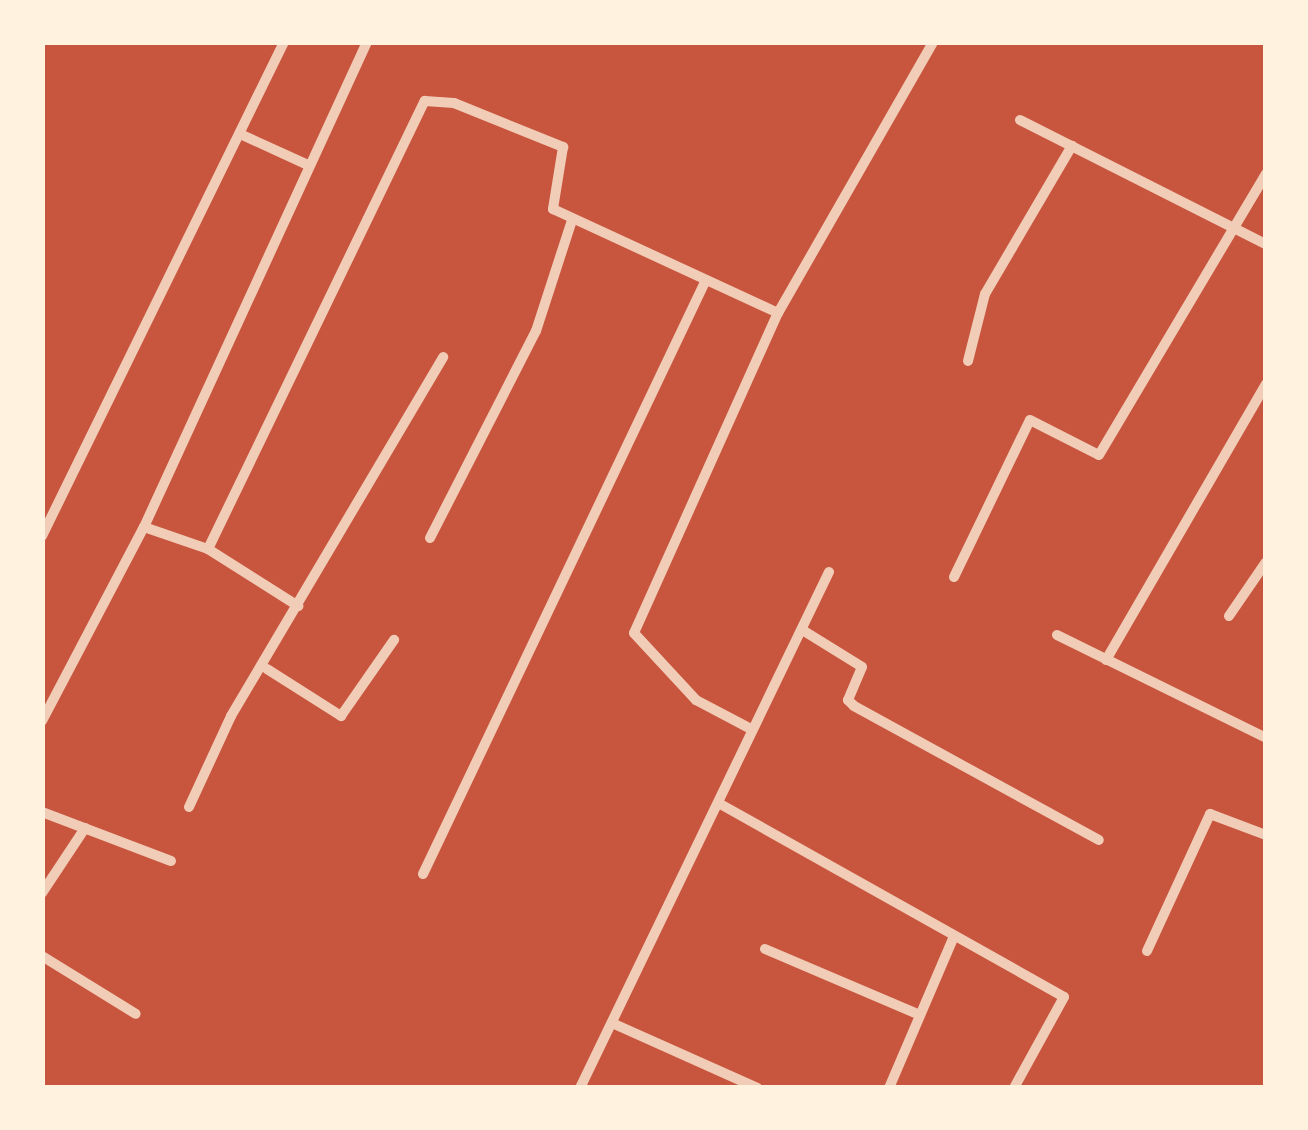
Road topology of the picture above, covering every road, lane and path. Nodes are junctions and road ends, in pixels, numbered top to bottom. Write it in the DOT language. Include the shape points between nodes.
graph roads {
  1 [pos="284,42"];
  2 [pos="367,42"];
  3 [pos="932,42"];
  4 [pos="1020,120"];
  5 [pos="240,134"];
  6 [pos="1072,146"];
  7 [pos="308,166"];
  8 [pos="1266,174"];
  9 [pos="572,220"];
  10 [pos="1231,228"];
  11 [pos="1266,244"];
  12 [pos="706,280"];
  13 [pos="778,314"];
  14 [pos="443,358"];
  15 [pos="968,361"];
  16 [pos="1266,384"];
  17 [pos="144,527"];
  18 [pos="42,536"];
  19 [pos="430,538"];
  20 [pos="208,549"];
  21 [pos="1266,562"];
  22 [pos="829,572"];
  23 [pos="954,577"];
  24 [pos="298,606"];
  25 [pos="1229,616"];
  26 [pos="804,630"];
  27 [pos="1057,635"];
  28 [pos="394,640"];
  29 [pos="1106,660"];
  30 [pos="267,669"];
  31 [pos="42,721"];
  32 [pos="751,729"];
  33 [pos="1266,738"];
  34 [pos="722,805"];
  35 [pos="189,807"];
  36 [pos="42,812"];
  37 [pos="84,828"];
  38 [pos="1266,835"];
  39 [pos="1098,840"];
  40 [pos="171,862"];
  41 [pos="422,874"];
  42 [pos="42,893"];
  43 [pos="954,936"];
  44 [pos="765,950"];
  45 [pos="1147,951"];
  46 [pos="42,956"];
  47 [pos="915,1013"];
  48 [pos="136,1014"];
  49 [pos="612,1023"];
  50 [pos="580,1088"];
  51 [pos="757,1088"];
  52 [pos="889,1088"];
  53 [pos="1014,1088"];
  1 -- 5 [label="street"];
  2 -- 7 [label="street"];
  3 -- 13 [label="street"];
  4 -- 6 [label="street"];
  5 -- 7 [label="street"];
  5 -- 18 [label="street"];
  6 -- 10 [label="street"];
  6 -- 15 [label="street" via="985,294"];
  7 -- 17 [label="street"];
  8 -- 10 [label="street"];
  9 -- 12 [label="street"];
  9 -- 19 [label="street" via="536,331"];
  9 -- 20 [label="street" via="554,209 563,147 454,103 425,101"];
  10 -- 11 [label="street"];
  10 -- 23 [label="street" via="1099,455 1030,420"];
  12 -- 13 [label="street"];
  12 -- 41 [label="street"];
  13 -- 32 [label="street" via="634,633 696,700"];
  14 -- 24 [label="street"];
  16 -- 29 [label="street"];
  17 -- 20 [label="street"];
  17 -- 31 [label="street"];
  20 -- 24 [label="street"];
  21 -- 25 [label="street"];
  22 -- 26 [label="street"];
  24 -- 30 [label="street"];
  26 -- 32 [label="street"];
  26 -- 39 [label="street" via="862,666 848,700 854,706"];
  27 -- 29 [label="street"];
  28 -- 30 [label="street" via="341,716"];
  29 -- 33 [label="street"];
  30 -- 35 [label="street" via="231,716"];
  32 -- 34 [label="street"];
  34 -- 43 [label="street"];
  34 -- 49 [label="street"];
  36 -- 37 [label="street"];
  37 -- 40 [label="street"];
  37 -- 42 [label="street"];
  38 -- 45 [label="street" via="1210,814"];
  43 -- 47 [label="street"];
  43 -- 53 [label="street" via="1064,997"];
  44 -- 47 [label="street"];
  46 -- 48 [label="street"];
  47 -- 52 [label="street"];
  49 -- 50 [label="street"];
  49 -- 51 [label="street"];
}
